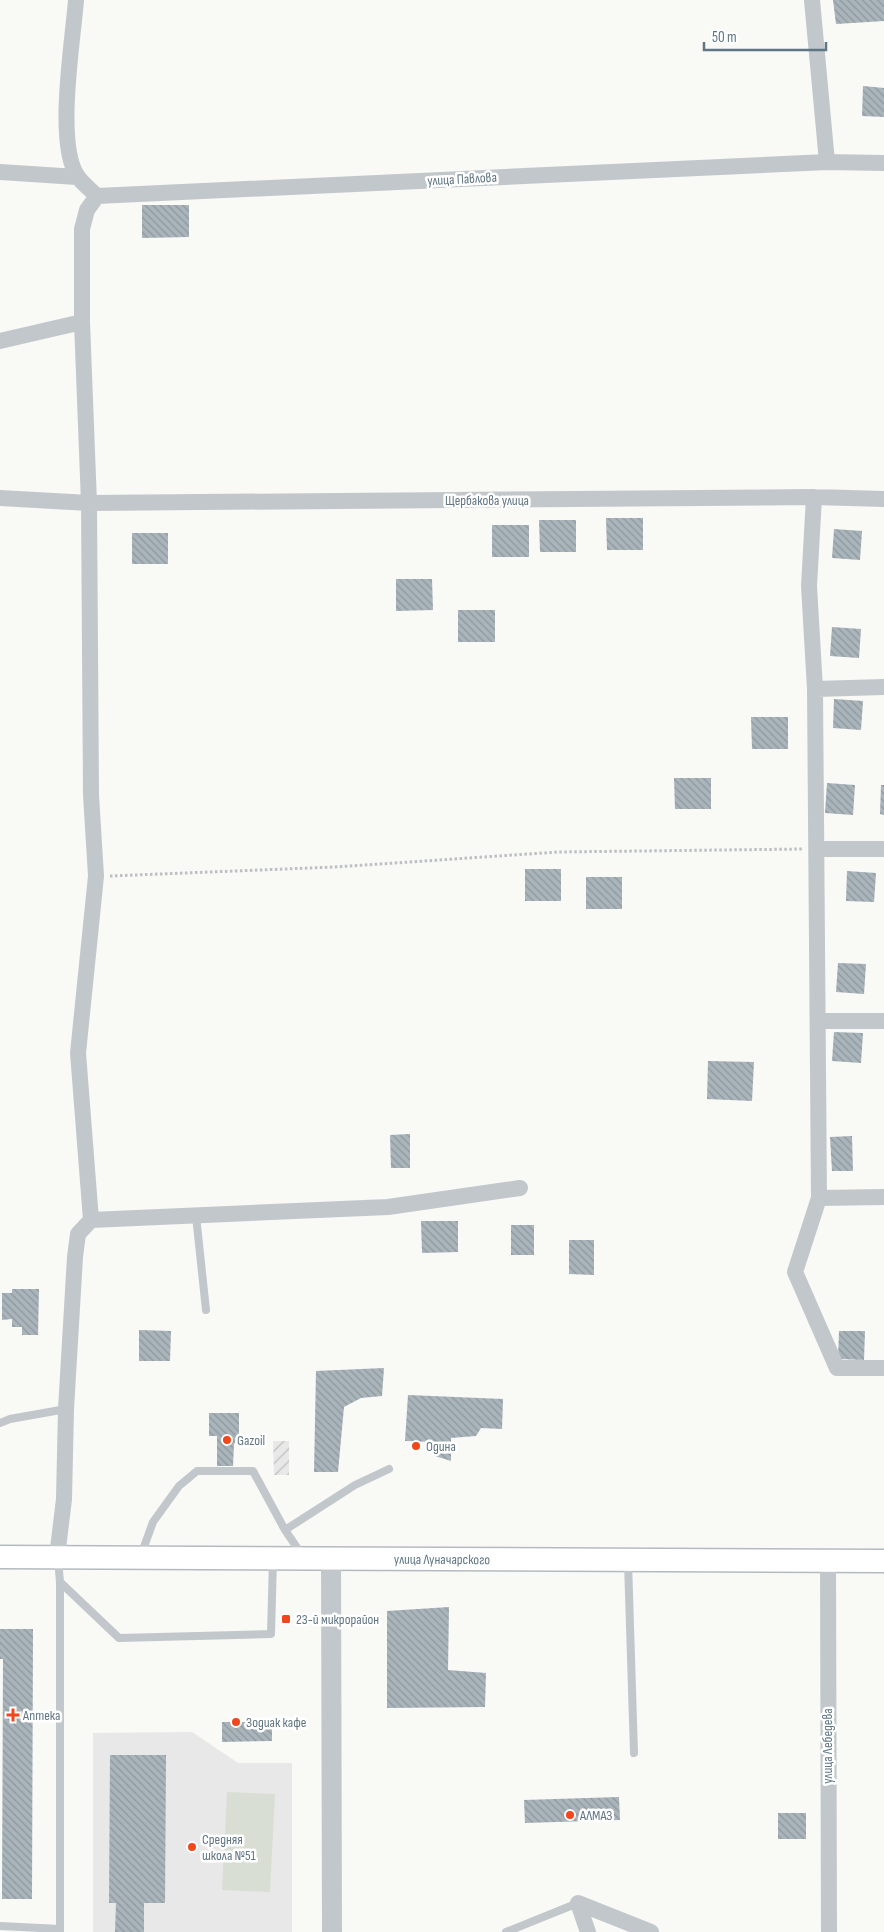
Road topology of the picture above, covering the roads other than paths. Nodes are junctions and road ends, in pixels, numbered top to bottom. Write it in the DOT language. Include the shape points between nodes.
graph roads {
  1 [pos="76,0"];
  2 [pos="812,0"];
  3 [pos="827,162"];
  4 [pos="884,163"];
  5 [pos="0,172"];
  6 [pos="77,177"];
  7 [pos="97,196"];
  8 [pos="82,322"];
  9 [pos="0,341"];
  10 [pos="814,497"];
  11 [pos="0,498"];
  12 [pos="884,499"];
  13 [pos="89,503"];
  14 [pos="884,687"];
  15 [pos="815,689"];
  16 [pos="817,849"];
  17 [pos="884,849"];
  18 [pos="884,1021"];
  19 [pos="819,1022"];
  20 [pos="520,1188"];
  21 [pos="884,1197"];
  22 [pos="819,1198"];
  23 [pos="196,1216"];
  24 [pos="91,1220"];
  25 [pos="206,1310"];
  26 [pos="884,1368"];
  27 [pos="66,1409"];
  28 [pos="0,1423"];
  29 [pos="389,1469"];
  30 [pos="285,1530"];
  31 [pos="0,1557"];
  32 [pos="58,1558"];
  33 [pos="140,1558"];
  34 [pos="305,1558"];
  35 [pos="273,1559"];
  36 [pos="332,1559"];
  37 [pos="628,1560"];
  38 [pos="828,1561"];
  39 [pos="884,1561"];
  40 [pos="60,1582"];
  41 [pos="634,1753"];
  42 [pos="578,1902"];
  43 [pos="0,1926"];
  44 [pos="60,1931"];
  45 [pos="332,1932"];
  46 [pos="506,1932"];
  47 [pos="588,1932"];
  48 [pos="651,1932"];
  49 [pos="830,1932"];
  1 -- 6 [label="street" via="67,116 68,153"];
  2 -- 3 [label="street"];
  3 -- 4 [label="street, улица Павлова"];
  3 -- 7 [label="street, улица Павлова"];
  5 -- 6 [label="street"];
  6 -- 7 [label="street"];
  7 -- 8 [label="street" via="87,210 82,229"];
  8 -- 9 [label="street"];
  8 -- 13 [label="street"];
  10 -- 12 [label="street, Щербакова улица"];
  10 -- 13 [label="street, Щербакова улица"];
  10 -- 15 [label="street" via="809,586"];
  11 -- 13 [label="street, Щербакова улица"];
  13 -- 24 [label="street" via="91,795 96,876 78,1053"];
  14 -- 15 [label="street"];
  15 -- 16 [label="street"];
  16 -- 17 [label="street"];
  16 -- 19 [label="street"];
  18 -- 19 [label="street"];
  19 -- 22 [label="street"];
  20 -- 23 [label="street" via="388,1207"];
  21 -- 22 [label="street"];
  22 -- 26 [label="street" via="795,1272 837,1368"];
  23 -- 24 [label="street"];
  23 -- 25 [label="lane"];
  24 -- 27 [label="street" via="78,1234"];
  27 -- 28 [label="lane"];
  27 -- 32 [label="street" via="64,1499"];
  29 -- 30 [label="lane" via="355,1485"];
  30 -- 33 [label="lane" via="253,1471 198,1471 180,1486 153,1522"];
  30 -- 34 [label="lane"];
  31 -- 32 [label="main road, улица Луначарского"];
  32 -- 33 [label="main road, улица Луначарского"];
  32 -- 40 [label="lane"];
  33 -- 35 [label="main road, улица Луначарского"];
  34 -- 35 [label="main road, улица Луначарского"];
  34 -- 36 [label="main road, улица Луначарского"];
  35 -- 40 [label="lane" via="271,1634 119,1638"];
  36 -- 37 [label="main road, улица Луначарского"];
  36 -- 45 [label="street"];
  37 -- 38 [label="main road, улица Луначарского"];
  37 -- 41 [label="lane"];
  38 -- 39 [label="main road, улица Луначарского"];
  38 -- 49 [label="street, улица Лебедева"];
  40 -- 44 [label="lane"];
  42 -- 46 [label="lane"];
  42 -- 47 [label="street"];
  42 -- 48 [label="street"];
  43 -- 44 [label="lane"];
}
